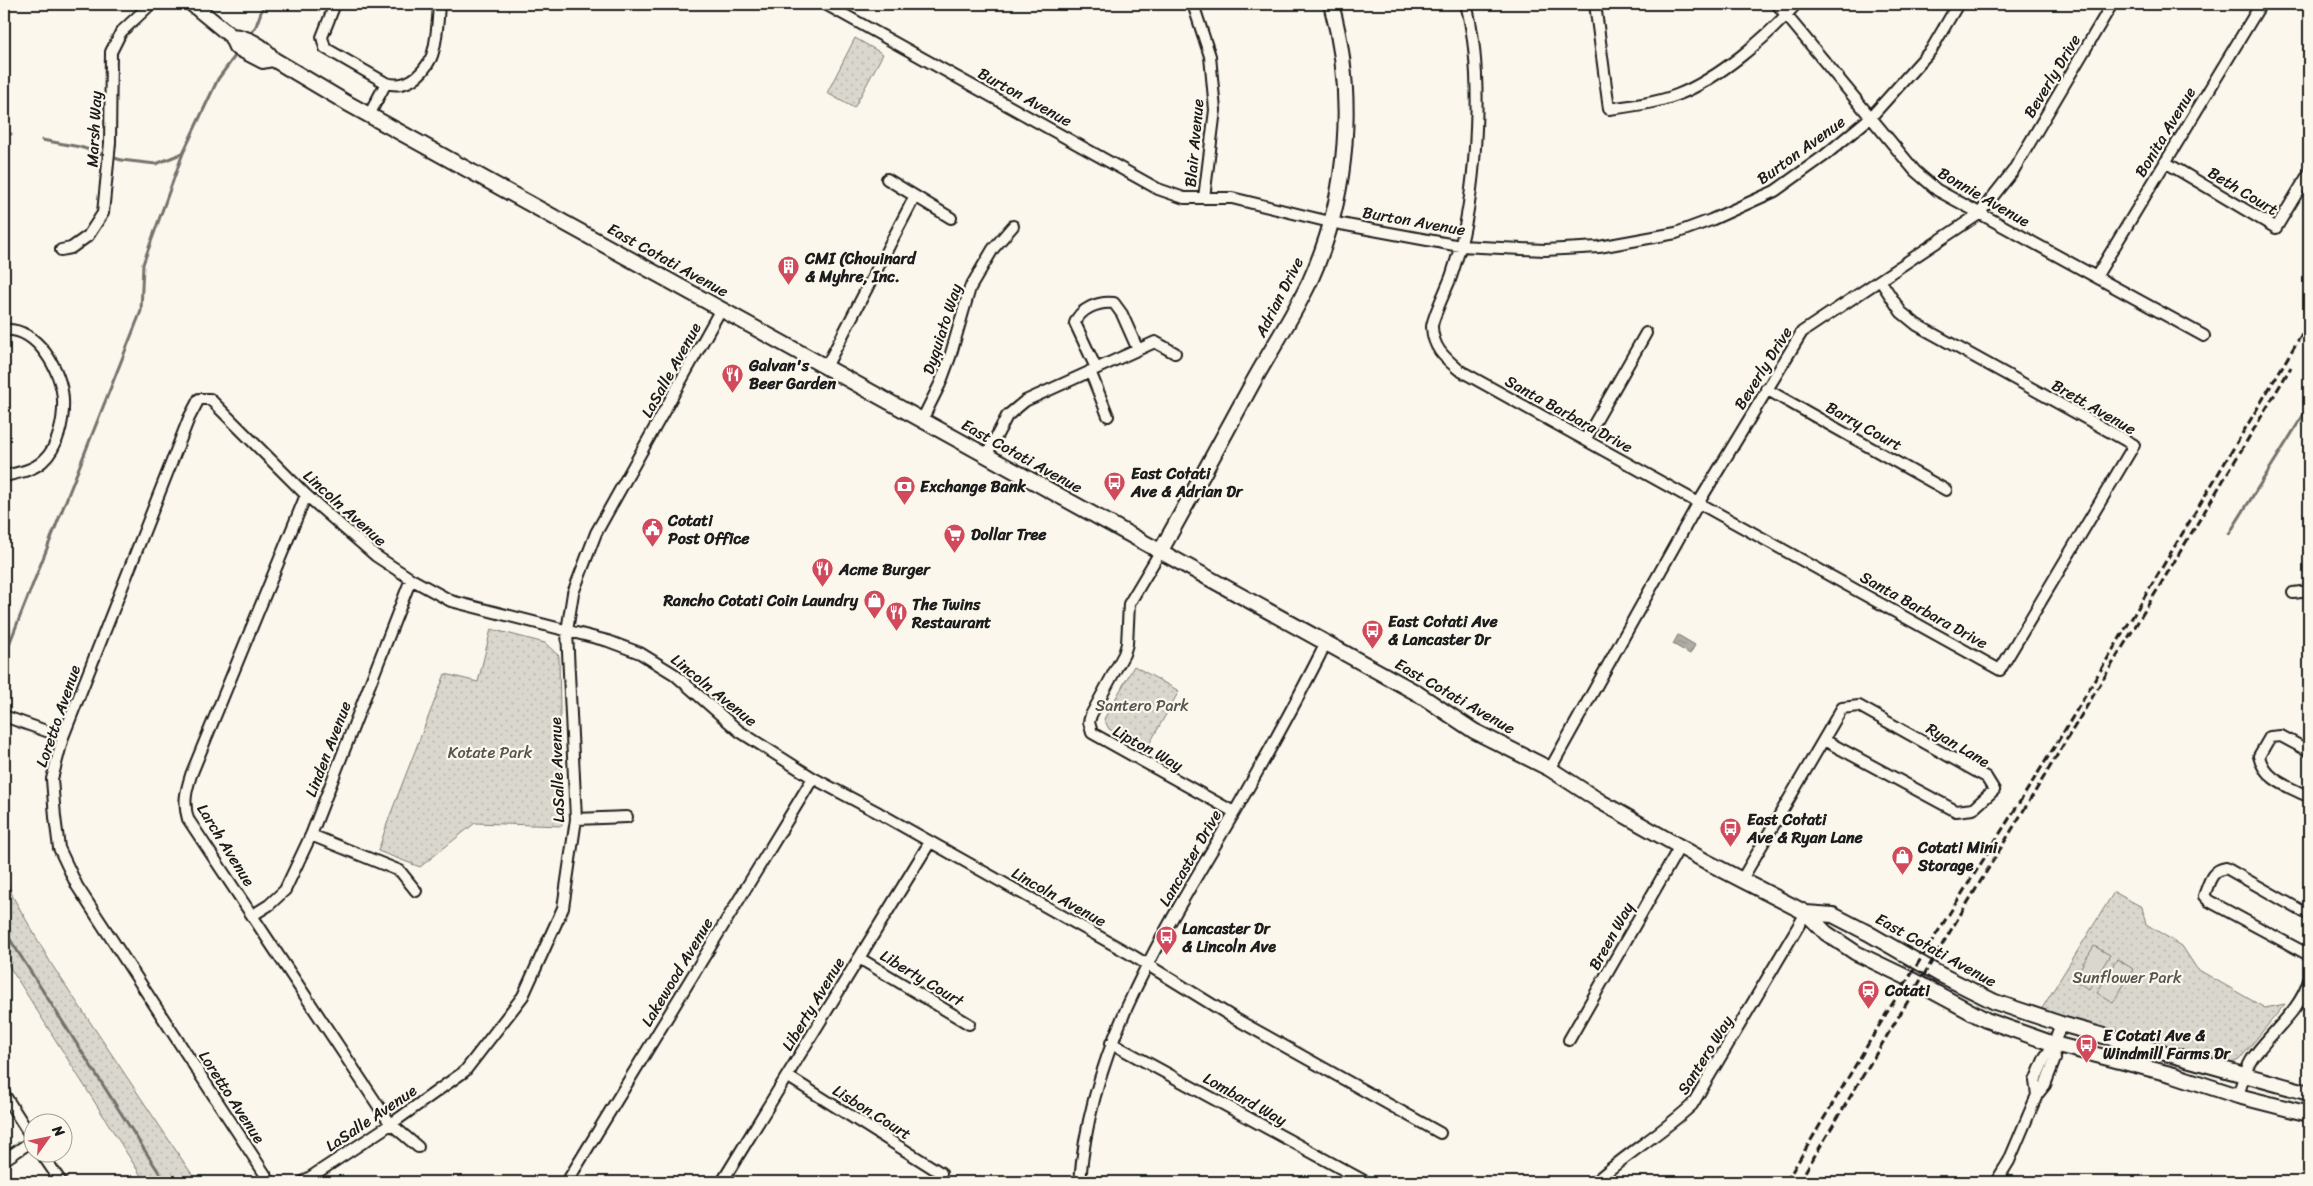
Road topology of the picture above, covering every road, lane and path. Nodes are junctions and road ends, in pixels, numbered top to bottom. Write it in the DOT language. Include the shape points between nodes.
graph roads {
  1 [pos="151,4"];
  2 [pos="192,4"];
  3 [pos="335,4"];
  4 [pos="439,4"];
  5 [pos="825,4"];
  6 [pos="1193,4"];
  7 [pos="1331,4"];
  8 [pos="1466,4"];
  9 [pos="1595,4"];
  10 [pos="1777,4"];
  11 [pos="1796,4"];
  12 [pos="1958,4"];
  13 [pos="2112,4"];
  14 [pos="2260,4"];
  15 [pos="1787,15"];
  16 [pos="386,83"];
  17 [pos="369,115"];
  18 [pos="1870,117"];
  19 [pos="2165,162"];
  20 [pos="2309,173"];
  21 [pos="887,179"];
  22 [pos="915,196"];
  23 [pos="1204,198"];
  24 [pos="1979,214"];
  25 [pos="952,218"];
  26 [pos="1330,222"];
  27 [pos="1013,226"];
  28 [pos="1460,246"];
  29 [pos="61,250"];
  30 [pos="2096,276"];
  31 [pos="1880,280"];
  32 [pos="721,310"];
  33 [pos="4,330"];
  34 [pos="1646,333"];
  35 [pos="2204,336"];
  36 [pos="1138,350"];
  37 [pos="1175,353"];
  38 [pos="826,367"];
  39 [pos="1093,370"];
  40 [pos="1766,388"];
  41 [pos="199,399"];
  42 [pos="1108,416"];
  43 [pos="922,420"];
  44 [pos="1585,440"];
  45 [pos="986,456"];
  46 [pos="4,476"];
  47 [pos="1946,490"];
  48 [pos="306,495"];
  49 [pos="1699,502"];
  50 [pos="1160,552"];
  51 [pos="411,579"];
  52 [pos="2309,591"];
  53 [pos="2293,593"];
  54 [pos="567,631"];
  55 [pos="1326,643"];
  56 [pos="2000,670"];
  57 [pos="4,716"];
  58 [pos="63,737"];
  59 [pos="1824,740"];
  60 [pos="2309,751"];
  61 [pos="1550,769"];
  62 [pos="813,778"];
  63 [pos="2309,797"];
  64 [pos="1234,812"];
  65 [pos="627,817"];
  66 [pos="576,819"];
  67 [pos="311,835"];
  68 [pos="930,842"];
  69 [pos="1680,846"];
  70 [pos="1741,881"];
  71 [pos="416,891"];
  72 [pos="1806,913"];
  73 [pos="252,915"];
  74 [pos="2309,916"];
  75 [pos="2309,955"];
  76 [pos="859,958"];
  77 [pos="1147,964"];
  78 [pos="2309,980"];
  79 [pos="969,1024"];
  80 [pos="2061,1024"];
  81 [pos="1569,1040"];
  82 [pos="1111,1043"];
  83 [pos="2054,1044"];
  84 [pos="2244,1075"];
  85 [pos="787,1076"];
  86 [pos="2309,1093"];
  87 [pos="4,1094"];
  88 [pos="2238,1096"];
  89 [pos="2309,1114"];
  90 [pos="22,1124"];
  91 [pos="391,1124"];
  92 [pos="1440,1133"];
  93 [pos="22,1147"];
  94 [pos="418,1147"];
  95 [pos="4,1160"];
  96 [pos="49,1164"];
  97 [pos="941,1173"];
  98 [pos="61,1182"];
  99 [pos="270,1182"];
  100 [pos="303,1182"];
  101 [pos="567,1182"];
  102 [pos="722,1182"];
  103 [pos="1080,1182"];
  104 [pos="1366,1182"];
  105 [pos="1595,1182"];
  106 [pos="1996,1182"];
  1 -- 29 [label="street, Marsh Way" via="121,32 111,52 110,143 103,213 88,236 71,248"];
  2 -- 17 [label="main road, East Cotati Avenue" via="230,36 242,37 250,48 266,49 273,59"];
  3 -- 16 [label="street" via="322,37 325,48"];
  4 -- 16 [label="street" via="432,57 410,82 394,86"];
  5 -- 23 [label="street, Burton Avenue" via="1158,189 1184,198"];
  6 -- 23 [label="street, Blair Avenue" via="1210,56 1215,110"];
  7 -- 26 [label="main road, Adrian Drive" via="1338,28 1346,89 1345,149"];
  8 -- 28 [label="street, Santa Barbara Drive" via="1476,82 1475,123 1472,181"];
  9 -- 15 [label="street" via="1610,108 1647,104 1678,94 1712,76 1752,47"];
  10 -- 15 [label="street, Bonnie Avenue"];
  11 -- 15 [label="street"];
  12 -- 18 [label="street, Burton Avenue" via="1931,50"];
  13 -- 24 [label="street, Beverly Drive" via="2013,170"];
  14 -- 19 [label="street, Bonita Avenue"];
  15 -- 18 [label="street, Bonnie Avenue"];
  16 -- 17 [label="street"];
  17 -- 32 [label="main road, East Cotati Avenue"];
  18 -- 24 [label="street, Bonnie Avenue" via="1915,171 1937,190"];
  18 -- 28 [label="street, Burton Avenue" via="1775,191 1676,233 1572,249"];
  19 -- 20 [label="street, Beth Court" via="2276,228"];
  19 -- 30 [label="street, Bonita Avenue"];
  21 -- 22 [label="street"];
  22 -- 25 [label="street"];
  22 -- 38 [label="street"];
  23 -- 26 [label="street, Burton Avenue" via="1232,198"];
  24 -- 30 [label="street, Bonnie Avenue"];
  24 -- 31 [label="street, Beverly Drive"];
  26 -- 28 [label="street, Burton Avenue"];
  26 -- 50 [label="main road, Adrian Drive" via="1310,280"];
  27 -- 43 [label="street, Dyquiato Way" via="993,249 970,288 950,357"];
  28 -- 44 [label="street, Santa Barbara Drive" via="1432,326 1439,353 1459,370"];
  30 -- 35 [label="street, Bonnie Avenue"];
  31 -- 40 [label="street, Beverly Drive" via="1802,332"];
  31 -- 56 [label="street, Brett Avenue" via="1901,312 1917,325 2134,445"];
  32 -- 38 [label="main road, East Cotati Avenue"];
  32 -- 54 [label="street, LaSalle Avenue" via="596,533 573,593"];
  33 -- 46 [label="street" via="28,335 46,353 57,375 63,400 55,446 43,461 25,472"];
  34 -- 44 [label="street"];
  36 -- 37 [label="street" via="1155,342"];
  36 -- 39 [label="street"];
  36 -- 39 [label="street" via="1114,303 1087,308 1078,315 1075,324"];
  38 -- 43 [label="main road, East Cotati Avenue"];
  39 -- 42 [label="street"];
  39 -- 45 [label="street" via="1014,408"];
  40 -- 47 [label="street, Barry Court"];
  40 -- 49 [label="street, Beverly Drive"];
  41 -- 48 [label="street, Lincoln Avenue" via="210,399"];
  41 -- 58 [label="street, Loretto Avenue"];
  43 -- 45 [label="main road, East Cotati Avenue"];
  44 -- 49 [label="street, Santa Barbara Drive"];
  45 -- 50 [label="main road, East Cotati Avenue"];
  48 -- 51 [label="street, Lincoln Avenue" via="376,556"];
  48 -- 73 [label="street, Larch Avenue" via="185,793 188,819"];
  49 -- 56 [label="street, Santa Barbara Drive"];
  49 -- 61 [label="street, Beverly Drive"];
  50 -- 55 [label="main road, East Cotati Avenue"];
  50 -- 64 [label="street, Lipton Way" via="1129,604 1127,644 1091,715 1092,733"];
  51 -- 54 [label="street, Lincoln Avenue" via="451,602"];
  51 -- 67 [label="street, Linden Avenue"];
  52 -- 53 [label="street"];
  54 -- 62 [label="street, Lincoln Avenue" via="608,641 640,654 674,674 738,731"];
  54 -- 66 [label="street, LaSalle Avenue"];
  55 -- 61 [label="main road, East Cotati Avenue" via="1417,693 1474,731"];
  55 -- 64 [label="street, Lancaster Drive"];
  57 -- 58 [label="street"];
  58 -- 99 [label="street, Loretto Avenue" via="52,779 59,848 77,886"];
  59 -- 59 [label="street, Ryan Lane" via="1842,708 1860,706 1986,777 1994,790 1973,809 1956,811"];
  59 -- 70 [label="street, Ryan Lane"];
  60 -- 63 [label="street" via="2281,736 2270,737 2259,756 2271,777"];
  61 -- 69 [label="main road, East Cotati Avenue"];
  62 -- 68 [label="street, Lincoln Avenue"];
  62 -- 101 [label="street, Lakewood Avenue"];
  64 -- 77 [label="street, Lancaster Drive"];
  65 -- 66 [label="street"];
  66 -- 91 [label="street, LaSalle Avenue" via="563,908 522,996 464,1071"];
  67 -- 71 [label="street" via="400,871"];
  67 -- 73 [label="street, Linden Avenue" via="285,890"];
  68 -- 76 [label="street, Liberty Avenue"];
  68 -- 77 [label="street, Lincoln Avenue"];
  69 -- 70 [label="main road, East Cotati Avenue"];
  69 -- 81 [label="street, Breen Way"];
  70 -- 72 [label="main road, East Cotati Avenue"];
  72 -- 80 [label="main road, East Cotati Avenue" via="1833,915 1976,994"];
  72 -- 83 [label="main road, East Cotati Avenue" via="1826,933 1856,953 1986,1020"];
  72 -- 105 [label="street, Santero Way" via="1692,1105"];
  73 -- 91 [label="street, Larch Avenue"];
  74 -- 75 [label="street" via="2226,868 2218,869 2211,876 2204,896"];
  76 -- 79 [label="street, Liberty Court"];
  76 -- 85 [label="street, Liberty Avenue"];
  77 -- 82 [label="street, Lancaster Drive"];
  77 -- 92 [label="street, Lincoln Avenue" via="1234,1018"];
  78 -- 84 [label="street" via="2288,1019 2256,1055"];
  80 -- 83 [label="street"];
  80 -- 84 [label="main road, East Cotati Avenue"];
  82 -- 103 [label="street, Lancaster Drive" via="1089,1116"];
  82 -- 104 [label="street, Lombard Way"];
  83 -- 88 [label="main road, East Cotati Avenue" via="2174,1075"];
  83 -- 106 [label="street" via="2055,1059 2009,1161"];
  84 -- 86 [label="main road, East Cotati Avenue"];
  84 -- 88 [label="street"];
  85 -- 97 [label="street, Lisbon Court"];
  85 -- 102 [label="street, Liberty Avenue"];
  87 -- 90 [label="street"];
  88 -- 89 [label="main road, East Cotati Avenue"];
  91 -- 94 [label="street, Larch Avenue"];
  91 -- 100 [label="street, LaSalle Avenue"];
  93 -- 95 [label="street"];
  96 -- 98 [label="street"];
}
